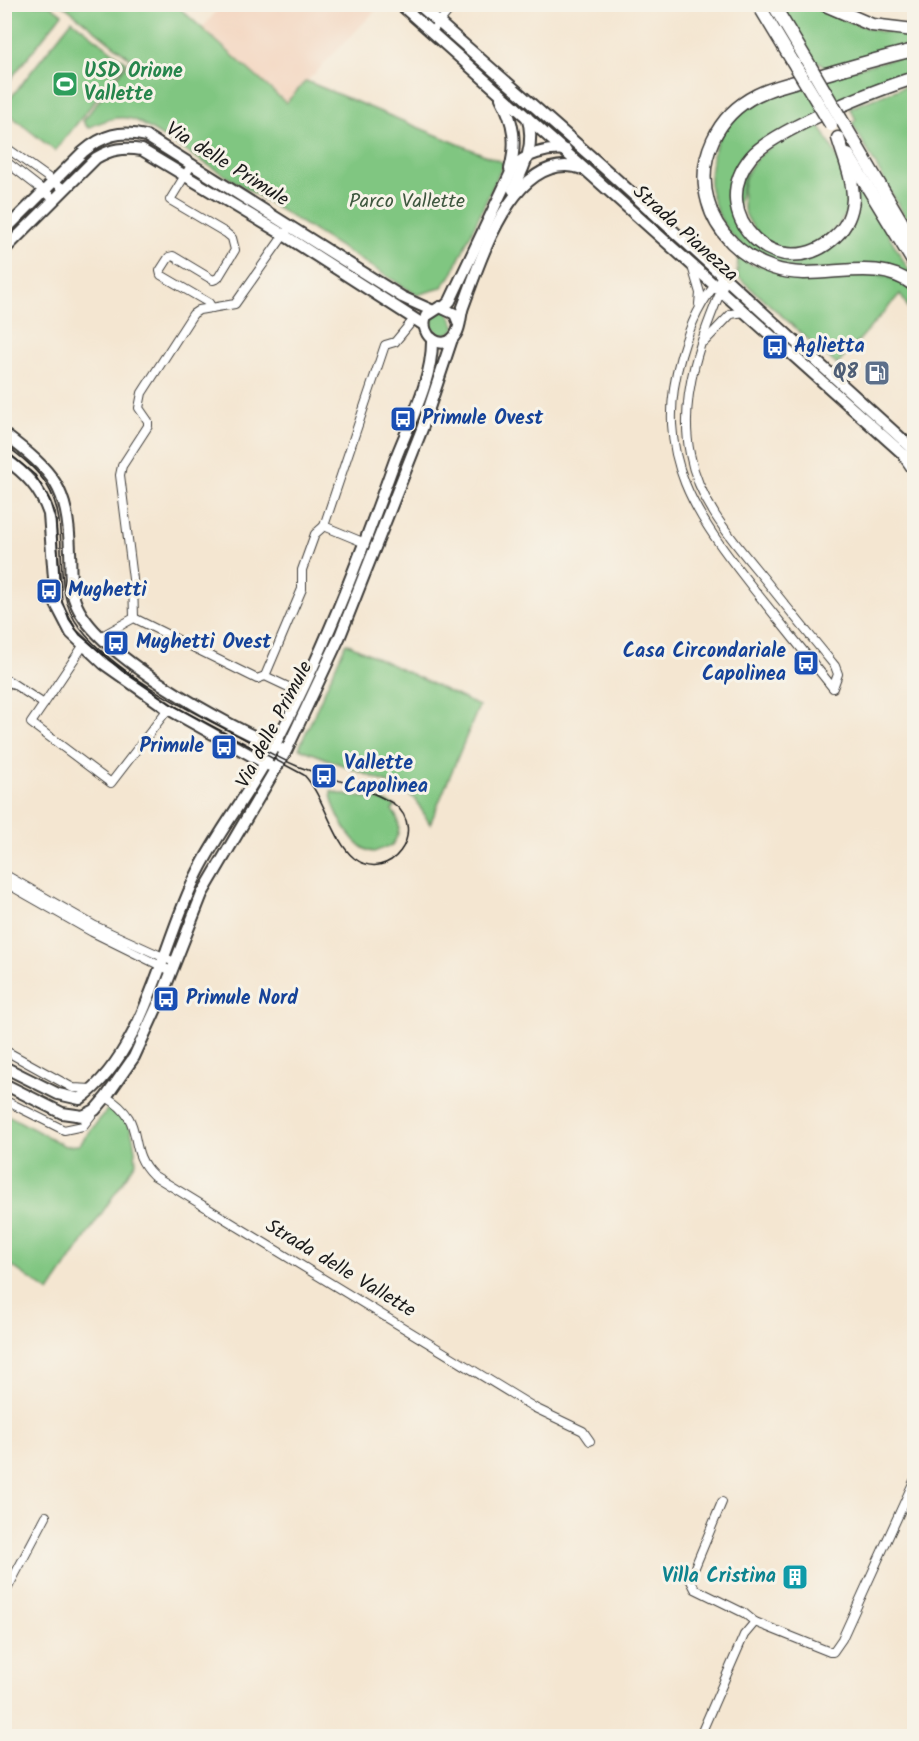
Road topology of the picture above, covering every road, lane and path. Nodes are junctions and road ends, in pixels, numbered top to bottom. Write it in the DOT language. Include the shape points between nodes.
graph roads {
  1 [pos="400,4"];
  2 [pos="418,4"];
  3 [pos="454,4"];
  4 [pos="759,4"];
  5 [pos="773,4"];
  6 [pos="823,4"];
  7 [pos="439,22"];
  8 [pos="915,30"];
  9 [pos="431,32"];
  10 [pos="915,50"];
  11 [pos="801,63"];
  12 [pos="498,75"];
  13 [pos="915,78"];
  14 [pos="498,93"];
  15 [pos="527,118"];
  16 [pos="836,122"];
  17 [pos="838,138"];
  18 [pos="4,146"];
  19 [pos="564,149"];
  20 [pos="528,156"];
  21 [pos="4,160"];
  22 [pos="192,164"];
  23 [pos="604,168"];
  24 [pos="589,171"];
  25 [pos="186,175"];
  26 [pos="508,175"];
  27 [pos="55,180"];
  28 [pos="64,189"];
  29 [pos="45,191"];
  30 [pos="54,199"];
  31 [pos="509,205"];
  32 [pos="287,230"];
  33 [pos="4,231"];
  34 [pos="915,243"];
  35 [pos="4,250"];
  36 [pos="915,263"];
  37 [pos="692,265"];
  38 [pos="725,277"];
  39 [pos="915,285"];
  40 [pos="718,288"];
  41 [pos="699,306"];
  42 [pos="444,307"];
  43 [pos="212,308"];
  44 [pos="431,310"];
  45 [pos="745,312"];
  46 [pos="414,318"];
  47 [pos="459,324"];
  48 [pos="424,325"];
  49 [pos="432,339"];
  50 [pos="452,339"];
  51 [pos="702,346"];
  52 [pos="4,434"];
  53 [pos="911,457"];
  54 [pos="4,458"];
  55 [pos="915,469"];
  56 [pos="324,526"];
  57 [pos="365,543"];
  58 [pos="376,548"];
  59 [pos="134,618"];
  60 [pos="100,637"];
  61 [pos="83,646"];
  62 [pos="265,676"];
  63 [pos="7,685"];
  64 [pos="301,693"];
  65 [pos="44,704"];
  66 [pos="168,709"];
  67 [pos="274,746"];
  68 [pos="286,751"];
  69 [pos="265,762"];
  70 [pos="275,769"];
  71 [pos="4,874"];
  72 [pos="4,882"];
  73 [pos="160,963"];
  74 [pos="172,967"];
  75 [pos="4,1050"];
  76 [pos="4,1067"];
  77 [pos="4,1084"];
  78 [pos="94,1089"];
  79 [pos="106,1097"];
  80 [pos="4,1100"];
  81 [pos="95,1110"];
  82 [pos="590,1441"];
  83 [pos="915,1481"];
  84 [pos="722,1502"];
  85 [pos="46,1516"];
  86 [pos="4,1595"];
  87 [pos="755,1622"];
  88 [pos="700,1737"];
  1 -- 9 [label="main road, Strada Pianezza"];
  2 -- 7 [label="main road, Strada Pianezza"];
  3 -- 7 [label="street"];
  4 -- 11 [label="main road"];
  5 -- 11 [label="main road"];
  6 -- 8 [label="main road" via="872,25"];
  7 -- 9 [label="street"];
  7 -- 12 [label="main road, Strada Pianezza"];
  9 -- 14 [label="main road, Strada Pianezza"];
  10 -- 39 [label="main road" via="774,88 748,100 717,132 707,155 705,176 709,208 721,230 742,252 763,264 801,273 876,270 897,274"];
  11 -- 16 [label="main road, bridge"];
  12 -- 15 [label="main road"];
  12 -- 23 [label="main road, Strada Pianezza"];
  13 -- 17 [label="main road" via="787,130 752,156 738,180 736,205 746,230 756,241 776,252 800,255 822,247 840,232 853,198"];
  14 -- 15 [label="main road, Strada Pianezza"];
  14 -- 26 [label="main road" via="512,119 514,134"];
  15 -- 19 [label="main road, Strada Pianezza"];
  15 -- 20 [label="main road" via="531,131"];
  16 -- 17 [label="main road"];
  16 -- 34 [label="main road"];
  17 -- 36 [label="main road"];
  18 -- 27 [label="street"];
  19 -- 20 [label="main road"];
  19 -- 23 [label="main road"];
  19 -- 24 [label="main road, Strada Pianezza"];
  20 -- 26 [label="main road" via="517,162"];
  20 -- 31 [label="main road"];
  21 -- 29 [label="street"];
  22 -- 25 [label="street"];
  22 -- 27 [label="main road, Via delle Primule" via="146,136 128,132 96,141"];
  22 -- 32 [label="main road, Via delle Primule"];
  23 -- 38 [label="main road, Strada Pianezza"];
  24 -- 31 [label="main road" via="574,166 546,168 529,179"];
  24 -- 37 [label="main road, Strada Pianezza"];
  25 -- 28 [label="main road, Via delle Primule" via="142,150 128,147 96,158"];
  25 -- 32 [label="main road, Via delle Primule"];
  25 -- 43 [label="street, Via delle Primule" via="170,200 226,233 235,250 213,280 173,256 160,271"];
  26 -- 42 [label="main road"];
  27 -- 28 [label="street"];
  27 -- 29 [label="main road, Via delle Primule"];
  28 -- 30 [label="main road, Via delle Primule"];
  29 -- 30 [label="street"];
  29 -- 33 [label="main road, Via delle Primule"];
  30 -- 35 [label="main road, Via delle Primule"];
  31 -- 47 [label="main road"];
  32 -- 43 [label="street, Via delle Primule" via="240,299"];
  32 -- 44 [label="main road, Via delle Primule"];
  32 -- 46 [label="main road, Via delle Primule"];
  37 -- 40 [label="main road, Strada Pianezza"];
  37 -- 41 [label="street" via="700,292"];
  38 -- 40 [label="street"];
  38 -- 53 [label="main road, Strada Pianezza"];
  40 -- 41 [label="street"];
  40 -- 45 [label="main road, Strada Pianezza"];
  40 -- 51 [label="street"];
  41 -- 51 [label="street" via="677,369 672,410 675,447 684,483 714,538 833,688 838,674 835,666 733,541 700,487 689,452 687,411 692,374"];
  42 -- 44 [label="main road"];
  42 -- 47 [label="main road" via="455,314"];
  43 -- 59 [label="street, Via delle Primule" via="193,314 142,393 139,408 148,426 122,466"];
  44 -- 48 [label="main road"];
  45 -- 51 [label="street" via="726,317"];
  45 -- 53 [label="main road, Strada Pianezza"];
  46 -- 48 [label="main road, Via delle Primule"];
  46 -- 56 [label="street, Via delle Primule" via="395,342 386,345"];
  47 -- 50 [label="main road"];
  48 -- 49 [label="main road"];
  49 -- 50 [label="main road"];
  49 -- 57 [label="main road, Via delle Primule" via="425,378"];
  50 -- 58 [label="main road, Via delle Primule"];
  52 -- 60 [label="main road" via="47,470 64,499 74,600"];
  53 -- 55 [label="main road"];
  54 -- 61 [label="main road" via="32,481 45,504 56,604 66,627"];
  56 -- 57 [label="street"];
  56 -- 62 [label="street, Via delle Primule" via="315,534 302,570 302,589"];
  57 -- 58 [label="main road"];
  57 -- 64 [label="main road, Via delle Primule"];
  58 -- 68 [label="main road, Via delle Primule"];
  59 -- 60 [label="street"];
  59 -- 62 [label="street, Via delle Primule" via="257,679"];
  60 -- 67 [label="main road" via="177,693"];
  61 -- 65 [label="street"];
  61 -- 66 [label="main road"];
  62 -- 64 [label="street, Via delle Primule"];
  63 -- 65 [label="street"];
  64 -- 67 [label="main road, Via delle Primule"];
  65 -- 66 [label="street" via="31,723 111,783"];
  66 -- 69 [label="main road"];
  67 -- 68 [label="main road"];
  67 -- 69 [label="main road, Via delle Primule"];
  68 -- 70 [label="main road, Via delle Primule"];
  69 -- 70 [label="main road"];
  69 -- 73 [label="main road, Via delle Primule" via="197,873"];
  70 -- 74 [label="main road, Via delle Primule" via="201,894"];
  71 -- 73 [label="street"];
  72 -- 73 [label="street" via="52,911"];
  73 -- 74 [label="street"];
  73 -- 78 [label="main road, Via delle Primule" via="130,1036"];
  74 -- 79 [label="main road, Via delle Primule" via="148,1030"];
  75 -- 78 [label="street" via="73,1088"];
  76 -- 78 [label="main road" via="71,1099 80,1099"];
  77 -- 81 [label="main road" via="70,1116 83,1116"];
  79 -- 81 [label="main road, Via delle Primule"];
  79 -- 82 [label="street, Strada delle Vallette" via="129,1115 142,1165 153,1175 535,1408 583,1431"];
  80 -- 81 [label="street" via="64,1130 82,1126"];
  83 -- 87 [label="street" via="833,1652"];
  84 -- 87 [label="street" via="690,1579 695,1589 744,1612"];
  85 -- 86 [label="street"];
  87 -- 88 [label="street" via="744,1635"];
}
